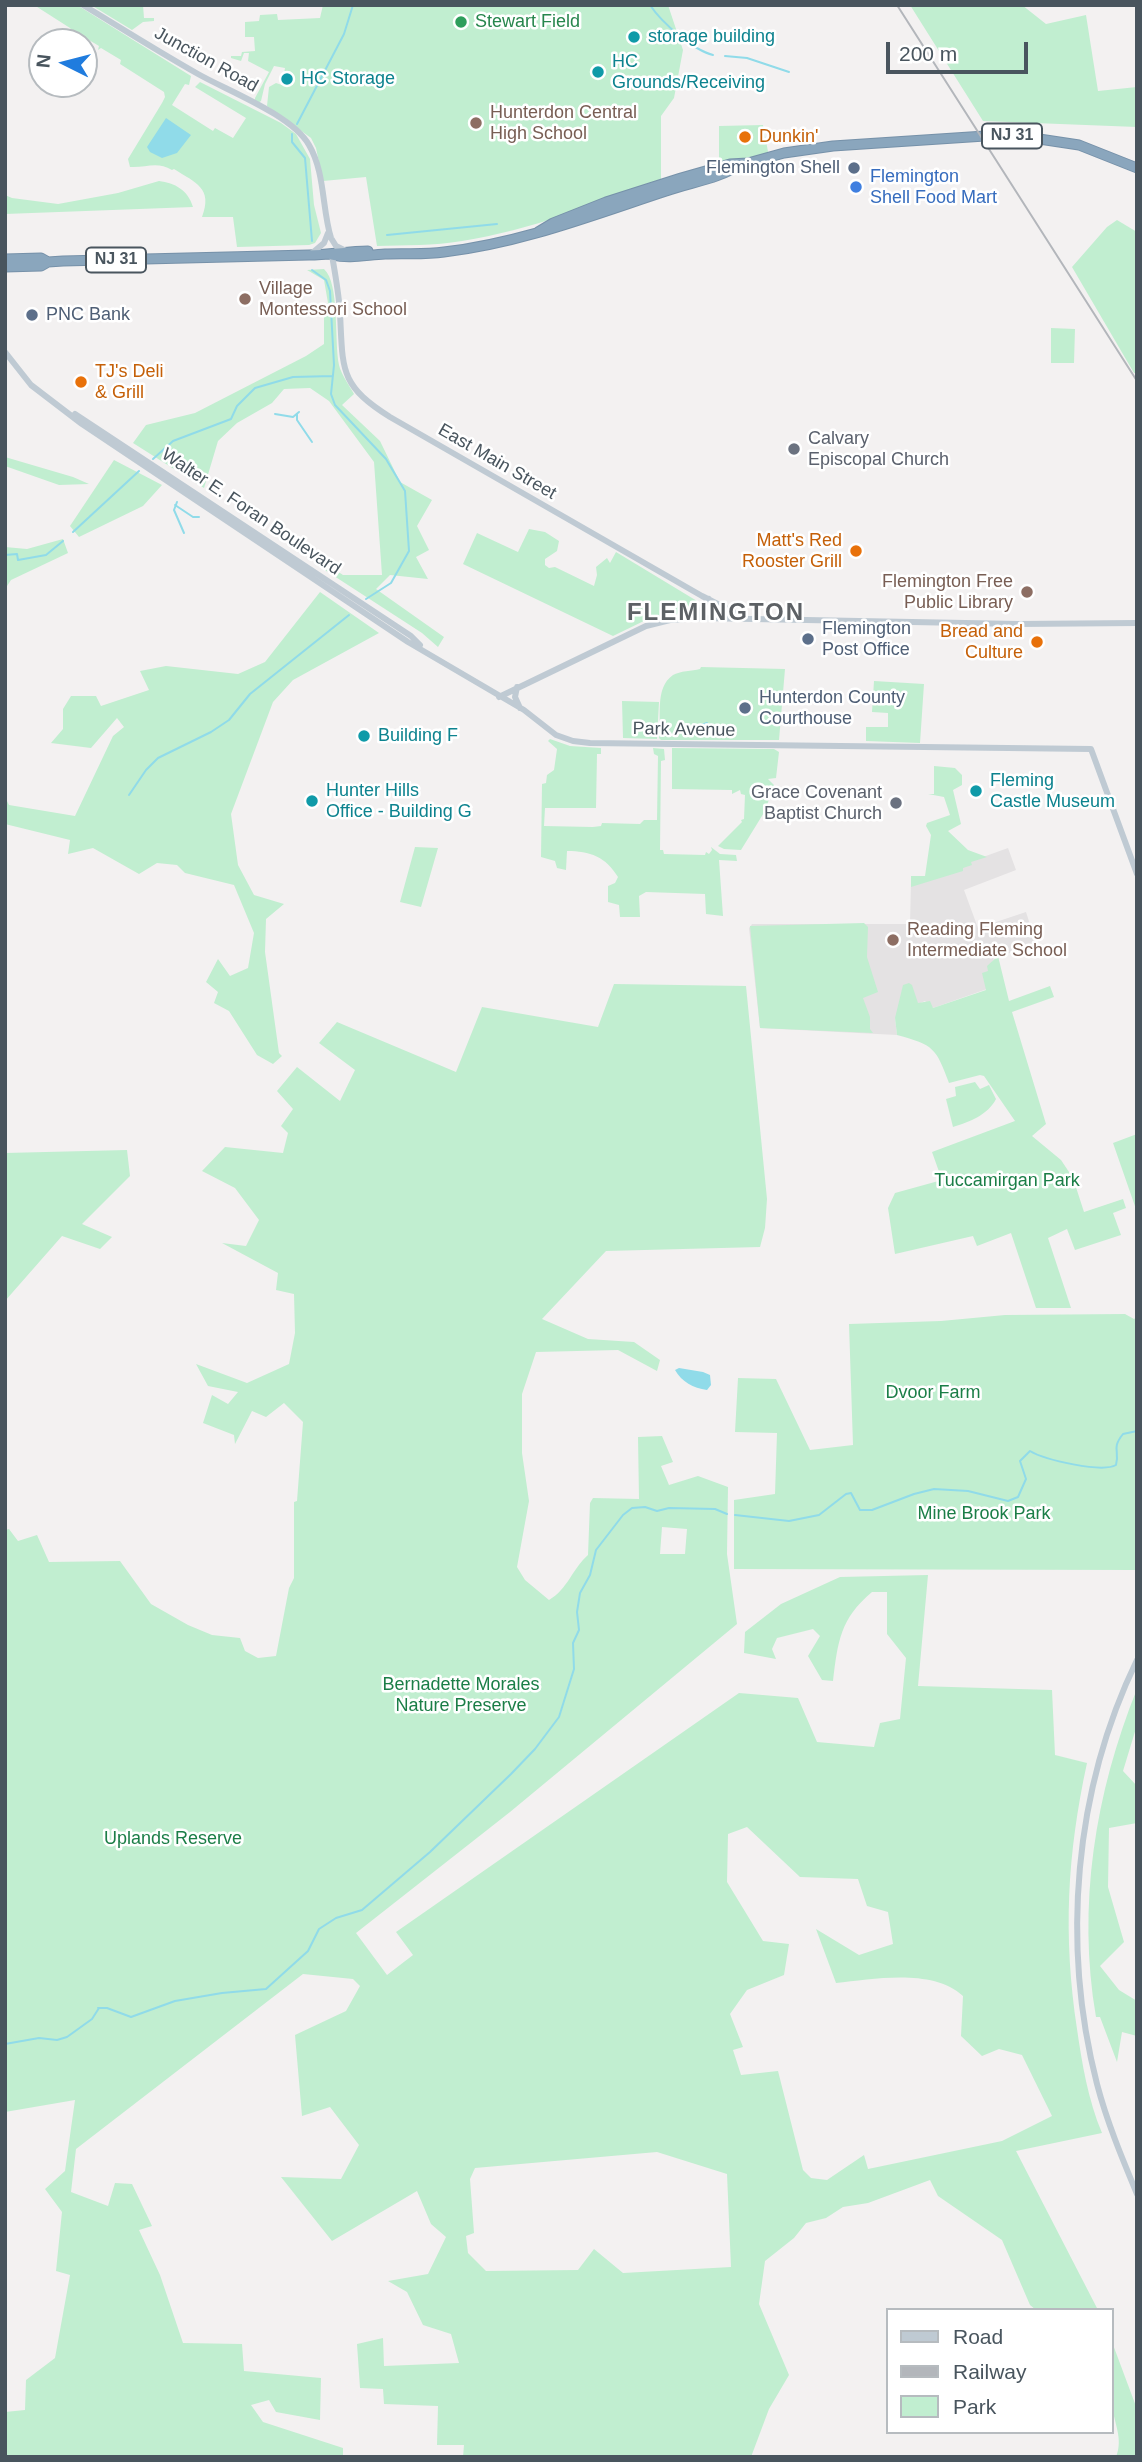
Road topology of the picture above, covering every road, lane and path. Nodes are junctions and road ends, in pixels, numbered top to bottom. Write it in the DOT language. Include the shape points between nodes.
graph roads {
  1 [pos="83,5"];
  2 [pos="1137,168"];
  3 [pos="328,228"];
  4 [pos="346,251"];
  5 [pos="332,254"];
  6 [pos="383,254"];
  7 [pos="309,255"];
  8 [pos="5,259"];
  9 [pos="48,262"];
  10 [pos="5,267"];
  11 [pos="5,352"];
  12 [pos="709,599"];
  13 [pos="699,618"];
  14 [pos="750,620"];
  15 [pos="1137,623"];
  16 [pos="517,687"];
  17 [pos="499,697"];
  18 [pos="521,709"];
  19 [pos="1137,874"];
  20 [pos="1137,1660"];
  21 [pos="1137,2194"];
  1 -- 3 [label="street, Junction Road" via="297,131 310,146"];
  2 -- 6 [label="highway, NJ 31" via="1079,145 1012,136 828,146 730,164 639,191 538,232 447,252"];
  3 -- 4 [label="street" via="334,244"];
  3 -- 7 [label="street" via="324,243"];
  4 -- 5 [label="highway, NJ 31"];
  4 -- 6 [label="highway, NJ 31"];
  5 -- 6 [label="highway, NJ 31" via="344,258"];
  5 -- 7 [label="highway, NJ 31"];
  5 -- 12 [label="street, East Main Street" via="342,359 349,382 360,396"];
  7 -- 9 [label="highway, NJ 31"];
  8 -- 9 [label="highway, NJ 31" via="41,258"];
  9 -- 10 [label="highway, NJ 31"];
  11 -- 17 [label="street, Walter E. Foran Boulevard" via="28,382 54,403 398,635"];
  12 -- 13 [label="street"];
  12 -- 14 [label="street, East Main Street"];
  13 -- 14 [label="street"];
  13 -- 16 [label="street" via="646,626"];
  14 -- 15 [label="street"];
  16 -- 17 [label="street"];
  16 -- 18 [label="street" via="515,697"];
  17 -- 18 [label="street, Park Avenue"];
  18 -- 19 [label="street, Park Avenue" via="556,735 583,743 1091,749"];
  20 -- 21 [label="street" via="1096,1774 1082,1849 1077,1923 1082,2003 1097,2083"];
}
